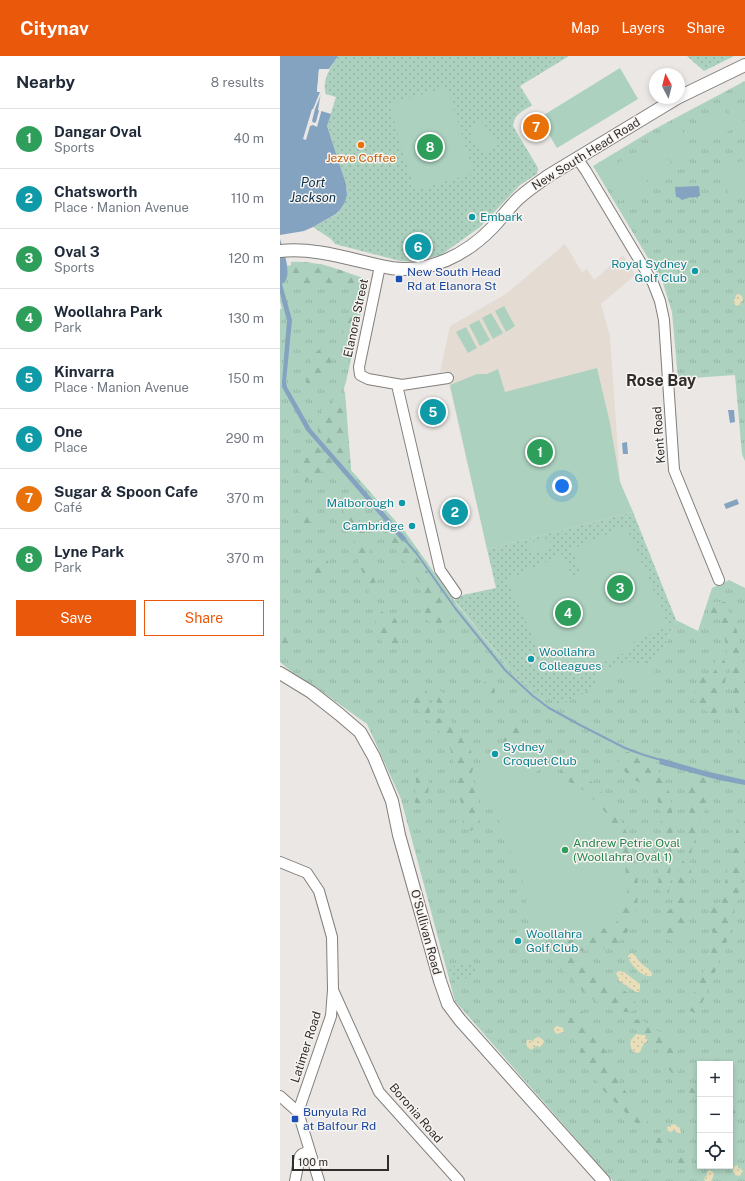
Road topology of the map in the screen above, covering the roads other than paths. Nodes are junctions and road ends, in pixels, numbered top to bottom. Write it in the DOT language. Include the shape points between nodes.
graph roads {
  1 [pos="745,65"];
  2 [pos="685,95"];
  3 [pos="668,104"];
  4 [pos="577,158"];
  5 [pos="281,251"];
  6 [pos="380,266"];
  7 [pos="448,378"];
  8 [pos="397,385"];
  9 [pos="719,580"];
  10 [pos="456,594"];
  11 [pos="280,673"];
  12 [pos="280,862"];
  13 [pos="333,990"];
  14 [pos="280,1096"];
  15 [pos="298,1112"];
  16 [pos="310,1151"];
  17 [pos="295,1181"];
  18 [pos="319,1181"];
  19 [pos="459,1181"];
  20 [pos="604,1181"];
  1 -- 2 [label="main road, New South Head Road"];
  3 -- 4 [label="main road, New South Head Road"];
  4 -- 6 [label="main road, New South Head Road" via="524,194 482,238 459,253 420,268 397,269"];
  4 -- 9 [label="street, Kent Road" via="650,278 660,301 664,320 674,470"];
  5 -- 6 [label="main road, New South Head Road" via="323,252"];
  6 -- 8 [label="street, Elanora Street" via="359,367 360,375 368,380"];
  7 -- 8 [label="street"];
  8 -- 10 [label="street" via="440,570"];
  11 -- 20 [label="main road, O'Sullivan Road" via="311,692 360,732 374,756 392,801 448,1004 482,1046"];
  12 -- 13 [label="street, Latimer Road" via="307,873 319,891 332,937"];
  13 -- 15 [label="street, Latimer Road" via="331,1016"];
  13 -- 19 [label="street, Boronia Road" via="380,1092"];
  14 -- 15 [label="street"];
  15 -- 16 [label="street"];
  16 -- 17 [label="street" via="300,1156"];
  16 -- 18 [label="street"];
}
